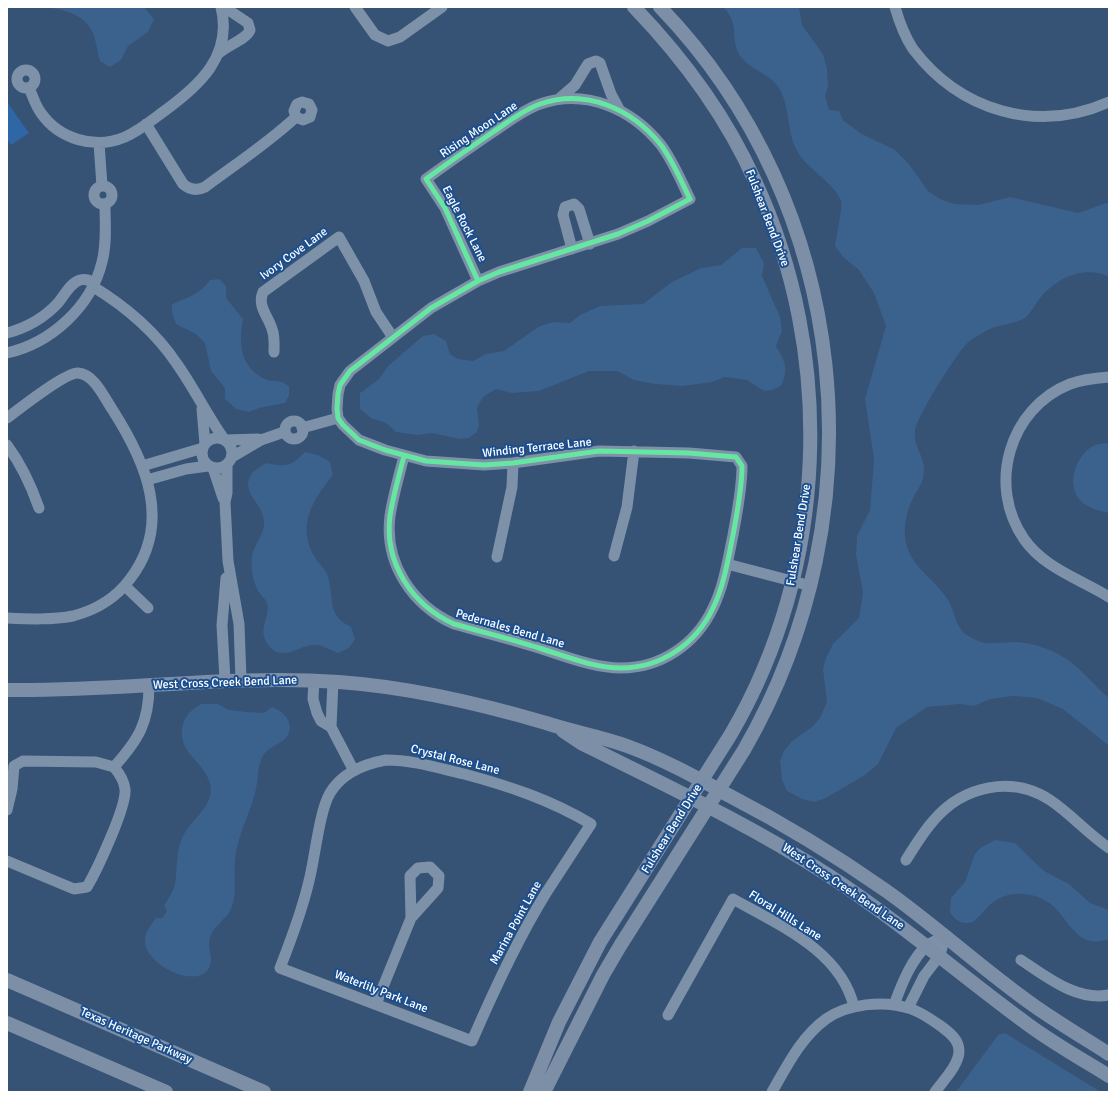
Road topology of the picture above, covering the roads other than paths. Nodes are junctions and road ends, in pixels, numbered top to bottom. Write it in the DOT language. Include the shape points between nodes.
graph roads {
  1 [pos="222,7"];
  2 [pos="355,7"];
  3 [pos="442,7"];
  4 [pos="634,7"];
  5 [pos="660,7"];
  6 [pos="895,7"];
  7 [pos="218,54"];
  8 [pos="29,88"];
  9 [pos="730,98"];
  10 [pos="559,99"];
  11 [pos="1109,102"];
  12 [pos="714,108"];
  13 [pos="619,109"];
  14 [pos="1093,110"];
  15 [pos="1109,110"];
  16 [pos="296,117"];
  17 [pos="146,124"];
  18 [pos="99,143"];
  19 [pos="426,179"];
  20 [pos="590,244"];
  21 [pos="572,249"];
  22 [pos="478,281"];
  23 [pos="92,286"];
  24 [pos="818,315"];
  25 [pos="799,319"];
  26 [pos="7,333"];
  27 [pos="392,336"];
  28 [pos="274,352"];
  29 [pos="7,353"];
  30 [pos="1109,377"];
  31 [pos="202,406"];
  32 [pos="7,418"];
  33 [pos="338,418"];
  34 [pos="225,440"];
  35 [pos="261,440"];
  36 [pos="7,445"];
  37 [pos="204,446"];
  38 [pos="634,451"];
  39 [pos="404,456"];
  40 [pos="731,456"];
  41 [pos="230,461"];
  42 [pos="513,463"];
  43 [pos="142,466"];
  44 [pos="211,467"];
  45 [pos="147,480"];
  46 [pos="225,502"];
  47 [pos="39,508"];
  48 [pos="614,556"];
  49 [pos="497,557"];
  50 [pos="228,561"];
  51 [pos="727,564"];
  52 [pos="793,581"];
  53 [pos="125,586"];
  54 [pos="811,586"];
  55 [pos="1109,597"];
  56 [pos="148,608"];
  57 [pos="7,618"];
  58 [pos="225,680"];
  59 [pos="241,680"];
  60 [pos="314,680"];
  61 [pos="333,681"];
  62 [pos="149,686"];
  63 [pos="7,690"];
  64 [pos="331,727"];
  65 [pos="558,727"];
  66 [pos="114,767"];
  67 [pos="354,770"];
  68 [pos="702,781"];
  69 [pos="719,789"];
  70 [pos="692,797"];
  71 [pos="708,805"];
  72 [pos="7,810"];
  73 [pos="591,824"];
  74 [pos="1109,848"];
  75 [pos="906,860"];
  76 [pos="7,861"];
  77 [pos="411,918"];
  78 [pos="945,936"];
  79 [pos="927,946"];
  80 [pos="940,955"];
  81 [pos="1021,960"];
  82 [pos="587,967"];
  83 [pos="280,968"];
  84 [pos="603,975"];
  85 [pos="7,980"];
  86 [pos="1109,995"];
  87 [pos="376,1004"];
  88 [pos="894,1005"];
  89 [pos="854,1007"];
  90 [pos="908,1008"];
  91 [pos="668,1015"];
  92 [pos="7,1023"];
  93 [pos="472,1040"];
  94 [pos="1109,1054"];
  95 [pos="1109,1076"];
  96 [pos="166,1092"];
  97 [pos="264,1092"];
  98 [pos="530,1092"];
  99 [pos="544,1092"];
  100 [pos="772,1092"];
  101 [pos="935,1092"];
  1 -- 7 [label="street" via="223,29"];
  1 -- 7 [label="street" via="248,23 250,30 247,35"];
  2 -- 3 [label="street" via="375,35 385,40 398,38"];
  4 -- 12 [label="main road, Fulshear Bend Drive" via="681,60"];
  5 -- 9 [label="main road, Fulshear Bend Drive" via="700,54"];
  6 -- 14 [label="street" via="912,48 932,71 956,92 1007,113 1038,117"];
  7 -- 17 [label="street" via="198,84"];
  8 -- 18 [label="street" via="39,109 53,126 75,139"];
  9 -- 12 [label="main road"];
  9 -- 24 [label="main road, Fulshear Bend Drive" via="766,160 787,208"];
  10 -- 13 [label="street, Rising Moon Lane" via="593,101"];
  10 -- 13 [label="street" via="575,85 588,64 596,61 600,63"];
  10 -- 19 [label="street, Rising Moon Lane" via="522,112"];
  11 -- 14 [label="street"];
  12 -- 25 [label="main road, Fulshear Bend Drive" via="744,158 764,202 789,276"];
  13 -- 20 [label="street, Rising Moon Lane" via="648,131 662,146 690,199 648,221"];
  14 -- 15 [label="street"];
  16 -- 17 [label="street" via="267,142 205,187 186,193 182,182"];
  17 -- 18 [label="street" via="121,138"];
  18 -- 23 [label="street" via="102,186 110,188 112,194 110,201 105,204 102,263"];
  19 -- 22 [label="street, Eagle Rock Lane" via="448,215"];
  20 -- 21 [label="street"];
  20 -- 21 [label="street" via="579,209 574,204 569,204 565,207 563,215"];
  21 -- 22 [label="street" via="518,265"];
  22 -- 27 [label="street" via="430,308"];
  23 -- 26 [label="street" via="92,282 88,280 80,280 44,315"];
  23 -- 29 [label="street" via="83,302 54,332 34,344"];
  23 -- 31 [label="street" via="112,298 148,328 177,363"];
  24 -- 25 [label="main road"];
  24 -- 54 [label="main road, Fulshear Bend Drive" via="828,390 829,465 824,522"];
  25 -- 52 [label="main road, Fulshear Bend Drive" via="810,397 810,459 805,512"];
  27 -- 28 [label="street, Ivory Cove Lane" via="376,312 364,281 339,237 263,292 261,302 272,329"];
  27 -- 33 [label="street" via="344,379 338,394"];
  30 -- 55 [label="street" via="1092,378 1070,384 1036,407 1023,421 1012,442 1005,484 1014,523 1025,540 1055,568"];
  31 -- 34 [label="street"];
  31 -- 37 [label="street"];
  32 -- 43 [label="street" via="66,376 78,373 89,378 97,386 123,427"];
  33 -- 35 [label="street" via="302,428 298,422 292,421 285,426 284,432"];
  33 -- 39 [label="street, Winding Terrace Lane" via="351,435 359,440"];
  34 -- 35 [label="street"];
  34 -- 37 [label="street" via="213,438"];
  34 -- 41 [label="street" via="231,446"];
  35 -- 41 [label="street"];
  36 -- 47 [label="street" via="33,489"];
  37 -- 43 [label="street"];
  37 -- 44 [label="street" via="203,458"];
  38 -- 40 [label="street, Winding Terrace Lane"];
  38 -- 42 [label="street, Winding Terrace Lane" via="599,452"];
  38 -- 48 [label="street" via="627,507"];
  39 -- 42 [label="street, Winding Terrace Lane" via="456,464"];
  39 -- 51 [label="street, Pedernales Bend Lane" via="389,530 397,568 406,585 431,612 454,624 608,667 646,665 658,662 679,649 698,632 714,607"];
  40 -- 51 [label="street, Pedernales Bend Lane" via="740,462 742,472"];
  41 -- 44 [label="street" via="222,468"];
  41 -- 46 [label="street"];
  42 -- 49 [label="street" via="512,487"];
  43 -- 45 [label="street"];
  44 -- 45 [label="street" via="186,469"];
  44 -- 46 [label="street"];
  45 -- 53 [label="street" via="153,510 152,530 143,560"];
  46 -- 50 [label="street"];
  50 -- 58 [label="street" via="222,625"];
  50 -- 59 [label="street" via="239,624"];
  51 -- 52 [label="street"];
  52 -- 54 [label="street"];
  52 -- 68 [label="main road, Fulshear Bend Drive" via="775,640 752,695 741,719"];
  53 -- 56 [label="street"];
  53 -- 57 [label="street" via="101,605 74,616"];
  54 -- 69 [label="main road, Fulshear Bend Drive" via="798,633 779,683 755,731"];
  58 -- 59 [label="main road, West Cross Creek Bend Lane"];
  58 -- 62 [label="main road, West Cross Creek Bend Lane"];
  59 -- 60 [label="main road, West Cross Creek Bend Lane"];
  60 -- 61 [label="main road, West Cross Creek Bend Lane"];
  60 -- 64 [label="street" via="314,707 322,721"];
  61 -- 64 [label="street"];
  61 -- 65 [label="main road, West Cross Creek Bend Lane" via="429,693 472,702"];
  62 -- 63 [label="main road, West Cross Creek Bend Lane" via="94,690"];
  62 -- 66 [label="street" via="146,718 140,734"];
  64 -- 67 [label="street"];
  65 -- 68 [label="main road, West Cross Creek Bend Lane" via="627,746"];
  65 -- 70 [label="main road, West Cross Creek Bend Lane" via="581,743"];
  66 -- 72 [label="street" via="96,762 23,761 14,766"];
  66 -- 76 [label="street" via="121,775 126,790 99,866 87,887 74,889"];
  67 -- 73 [label="street, Crystal Rose Lane" via="372,762 405,760 537,796"];
  67 -- 83 [label="street, Crystal Rose Lane" via="339,782 327,799 308,883"];
  68 -- 69 [label="main road, West Cross Creek Bend Lane"];
  68 -- 70 [label="main road, Fulshear Bend Drive"];
  69 -- 71 [label="main road, Fulshear Bend Drive"];
  69 -- 78 [label="main road, West Cross Creek Bend Lane" via="788,826 837,857"];
  70 -- 71 [label="main road, West Cross Creek Bend Lane"];
  70 -- 82 [label="main road, Fulshear Bend Drive"];
  71 -- 79 [label="main road, West Cross Creek Bend Lane" via="828,875 877,907"];
  71 -- 84 [label="main road, Fulshear Bend Drive"];
  73 -- 93 [label="street, Marina Point Lane" via="519,942"];
  74 -- 75 [label="street" via="1048,799 1018,786 999,786 981,789 947,807 934,820"];
  77 -- 87 [label="street"];
  78 -- 79 [label="street"];
  78 -- 80 [label="street"];
  78 -- 94 [label="main road, West Cross Creek Bend Lane" via="1033,1005"];
  79 -- 80 [label="main road, West Cross Creek Bend Lane"];
  79 -- 88 [label="street" via="912,965"];
  80 -- 90 [label="street" via="924,976"];
  80 -- 95 [label="main road, West Cross Creek Bend Lane" via="1023,1021"];
  81 -- 86 [label="street" via="1067,990 1083,994"];
  82 -- 84 [label="main road"];
  82 -- 98 [label="main road, Fulshear Bend Drive" via="559,1022"];
  83 -- 87 [label="street, Waterlily Park Lane"];
  84 -- 99 [label="main road, Fulshear Bend Drive"];
  85 -- 97 [label="main road, Texas Heritage Parkway"];
  87 -- 93 [label="street, Waterlily Park Lane"];
  88 -- 89 [label="street"];
  88 -- 90 [label="street"];
  89 -- 91 [label="street, Floral Hills Lane" via="851,991 833,964 784,928 733,899"];
  89 -- 100 [label="street" via="827,1018 812,1031"];
  90 -- 101 [label="street" via="932,1020 957,1041 958,1056"];
  92 -- 96 [label="main road"];
}
